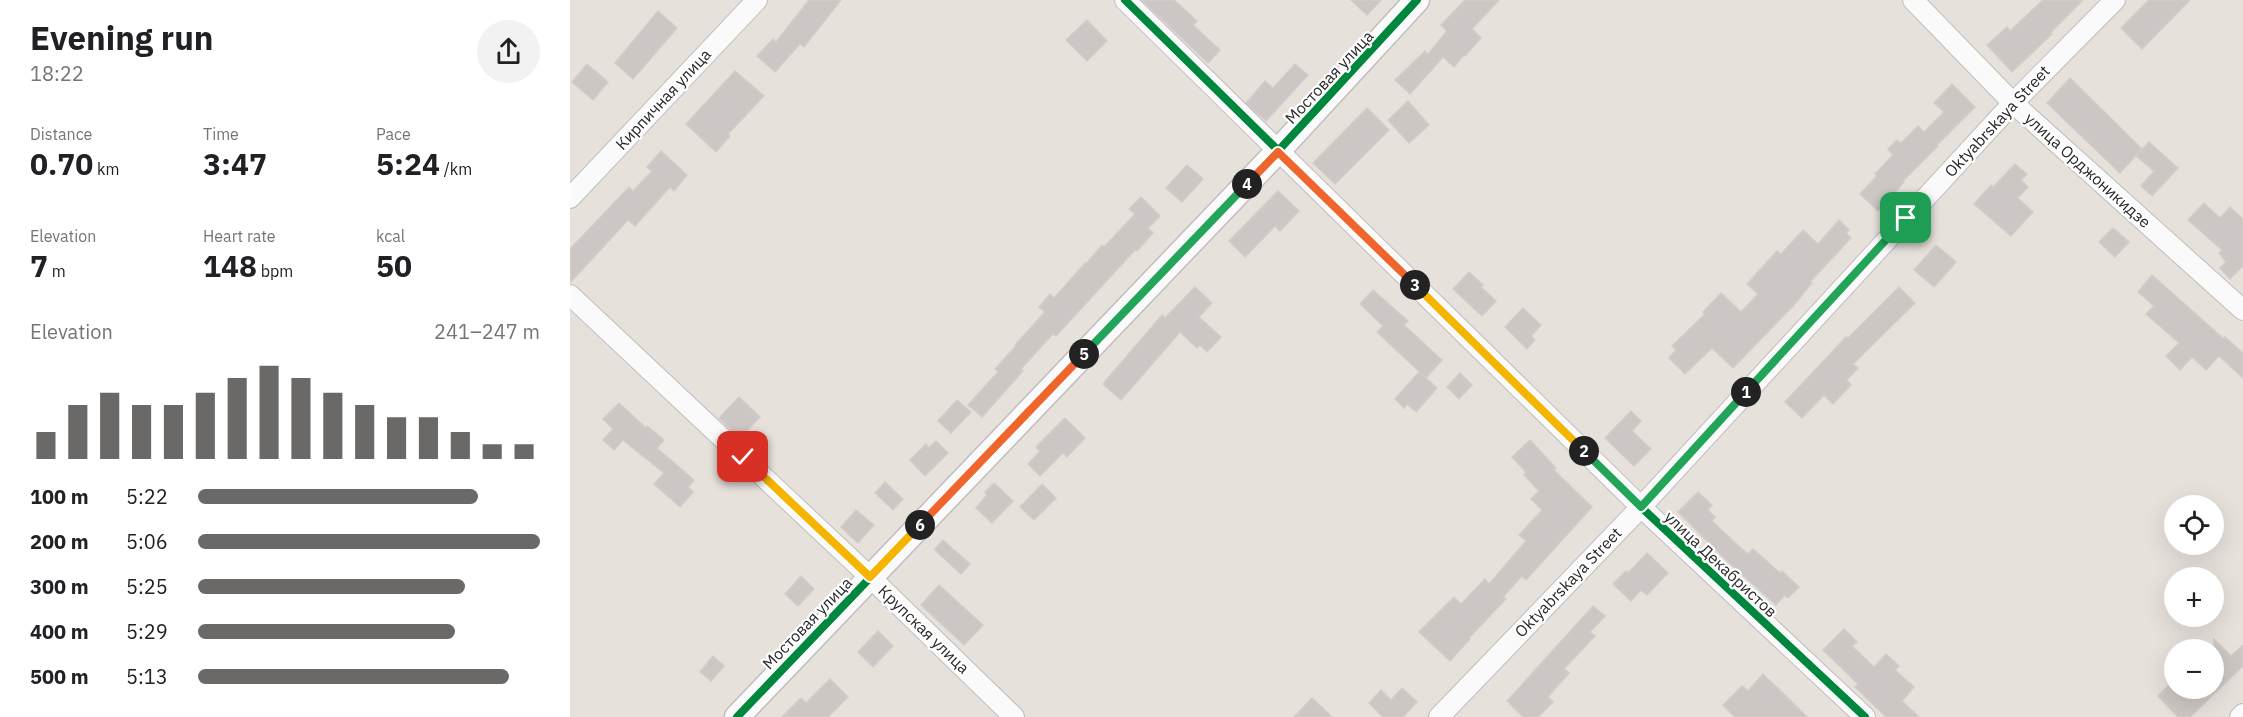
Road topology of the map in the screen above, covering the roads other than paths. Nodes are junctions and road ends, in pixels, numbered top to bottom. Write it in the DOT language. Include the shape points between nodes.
graph roads {
  1 [pos="757,0"];
  2 [pos="1125,0"];
  3 [pos="1417,0"];
  4 [pos="1913,0"];
  5 [pos="2115,0"];
  6 [pos="2013,103"];
  7 [pos="1278,152"];
  8 [pos="570,198"];
  9 [pos="570,294"];
  10 [pos="2243,310"];
  11 [pos="1641,507"];
  12 [pos="870,577"];
  13 [pos="736,717"];
  14 [pos="1014,717"];
  15 [pos="1439,717"];
  16 [pos="1864,717"];
  1 -- 8 [label="street, Кирпичная улица"];
  2 -- 7 [label="street, улица Декабристов"];
  3 -- 7 [label="street, Мостовая улица"];
  4 -- 6 [label="street, улица Орджоникидзе"];
  5 -- 6 [label="street, Oktyabrskaya Street"];
  6 -- 10 [label="street, улица Орджоникидзе"];
  6 -- 11 [label="street, Oktyabrskaya Street"];
  7 -- 11 [label="street, улица Декабристов"];
  7 -- 12 [label="street, Мостовая улица"];
  9 -- 12 [label="street, Крупская улица"];
  11 -- 15 [label="street, Oktyabrskaya Street"];
  11 -- 16 [label="street, улица Декабристов"];
  12 -- 13 [label="street, Мостовая улица"];
  12 -- 14 [label="street, Крупская улица"];
}
